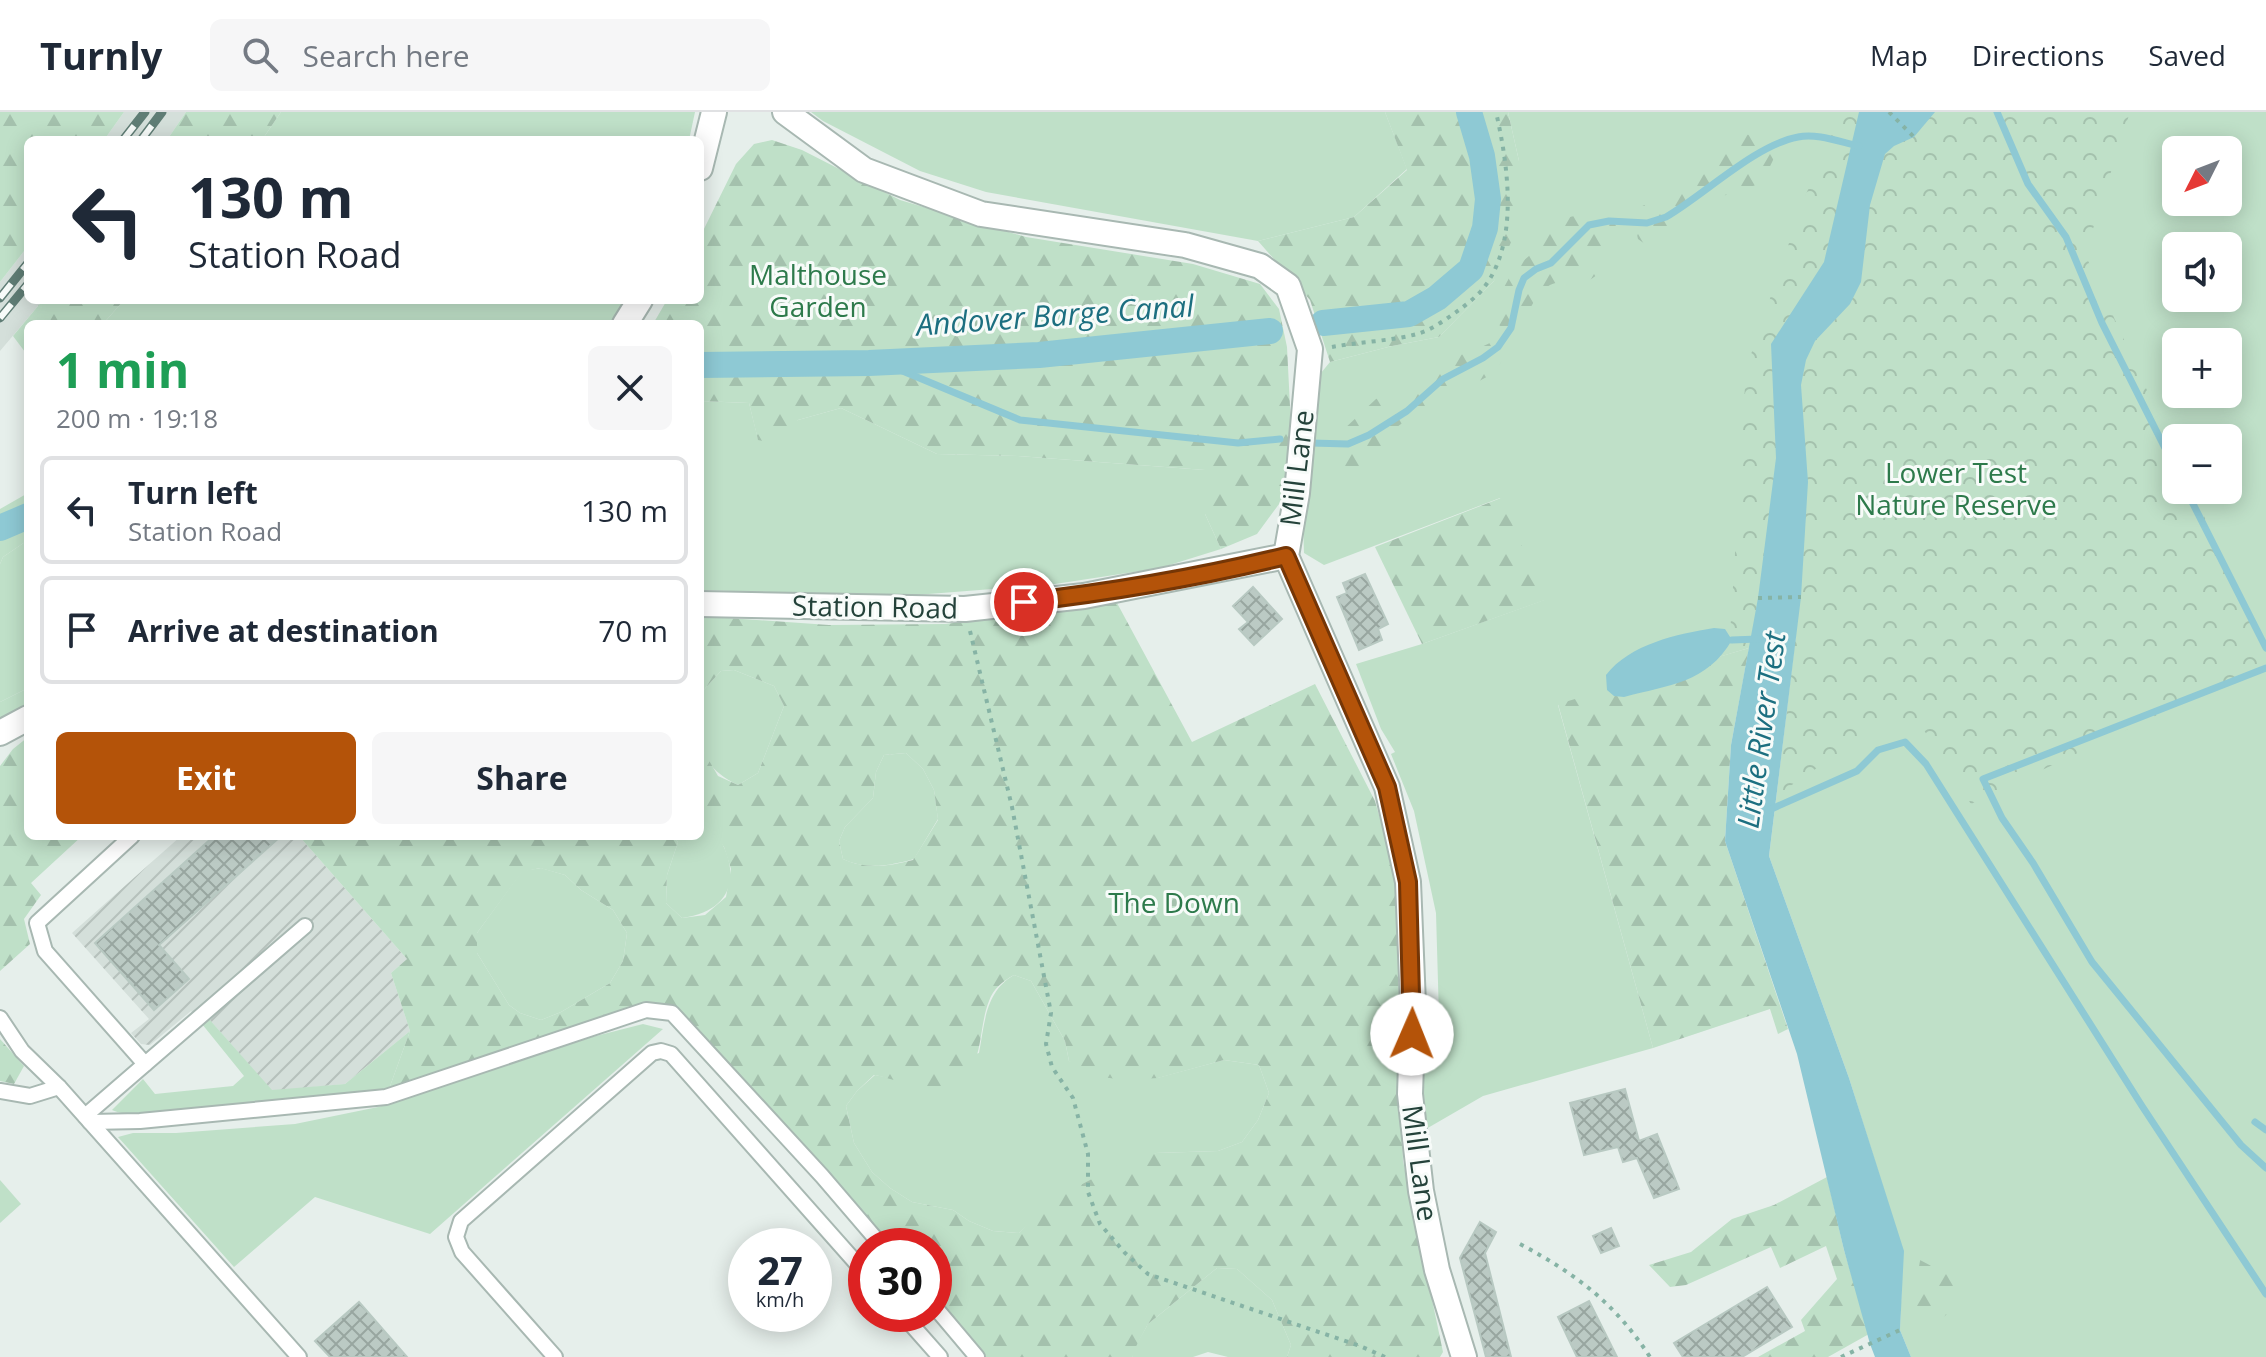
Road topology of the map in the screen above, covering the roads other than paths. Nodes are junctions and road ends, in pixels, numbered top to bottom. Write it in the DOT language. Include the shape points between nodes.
graph roads {
  1 [pos="714,112"];
  2 [pos="785,112"];
  3 [pos="704,152"];
  4 [pos="1286,556"];
  5 [pos="704,604"];
  6 [pos="24,720"];
  7 [pos="1,733"];
  8 [pos="128,840"];
  9 [pos="305,926"];
  10 [pos="0,1018"];
  11 [pos="145,1064"];
  12 [pos="59,1087"];
  13 [pos="0,1091"];
  14 [pos="87,1119"];
  15 [pos="867,1228"];
  16 [pos="848,1254"];
  17 [pos="952,1327"];
  18 [pos="918,1332"];
  19 [pos="299,1357"];
  20 [pos="555,1357"];
  21 [pos="940,1357"];
  22 [pos="977,1357"];
  23 [pos="1464,1357"];
  1 -- 3 [label="street"];
  2 -- 4 [label="street, Mill Lane" via="864,170 981,214 1185,245 1260,266 1288,286 1310,349"];
  4 -- 5 [label="street, Station Road" via="1084,596 965,609"];
  4 -- 23 [label="street, Mill Lane" via="1387,787 1408,882 1410,1094 1421,1191 1437,1270"];
  6 -- 7 [label="street"];
  8 -- 11 [label="lane" via="37,923 45,951"];
  9 -- 11 [label="lane"];
  10 -- 12 [label="lane" via="22,1051"];
  11 -- 14 [label="lane"];
  12 -- 13 [label="lane" via="30,1096"];
  12 -- 14 [label="lane"];
  14 -- 15 [label="lane" via="140,1121 386,1097 646,1010 672,1013"];
  14 -- 19 [label="lane"];
  16 -- 20 [label="lane" via="671,1054 652,1053 461,1221 456,1237 462,1252"];
  17 -- 22 [label="lane"];
  18 -- 21 [label="lane"];
}
